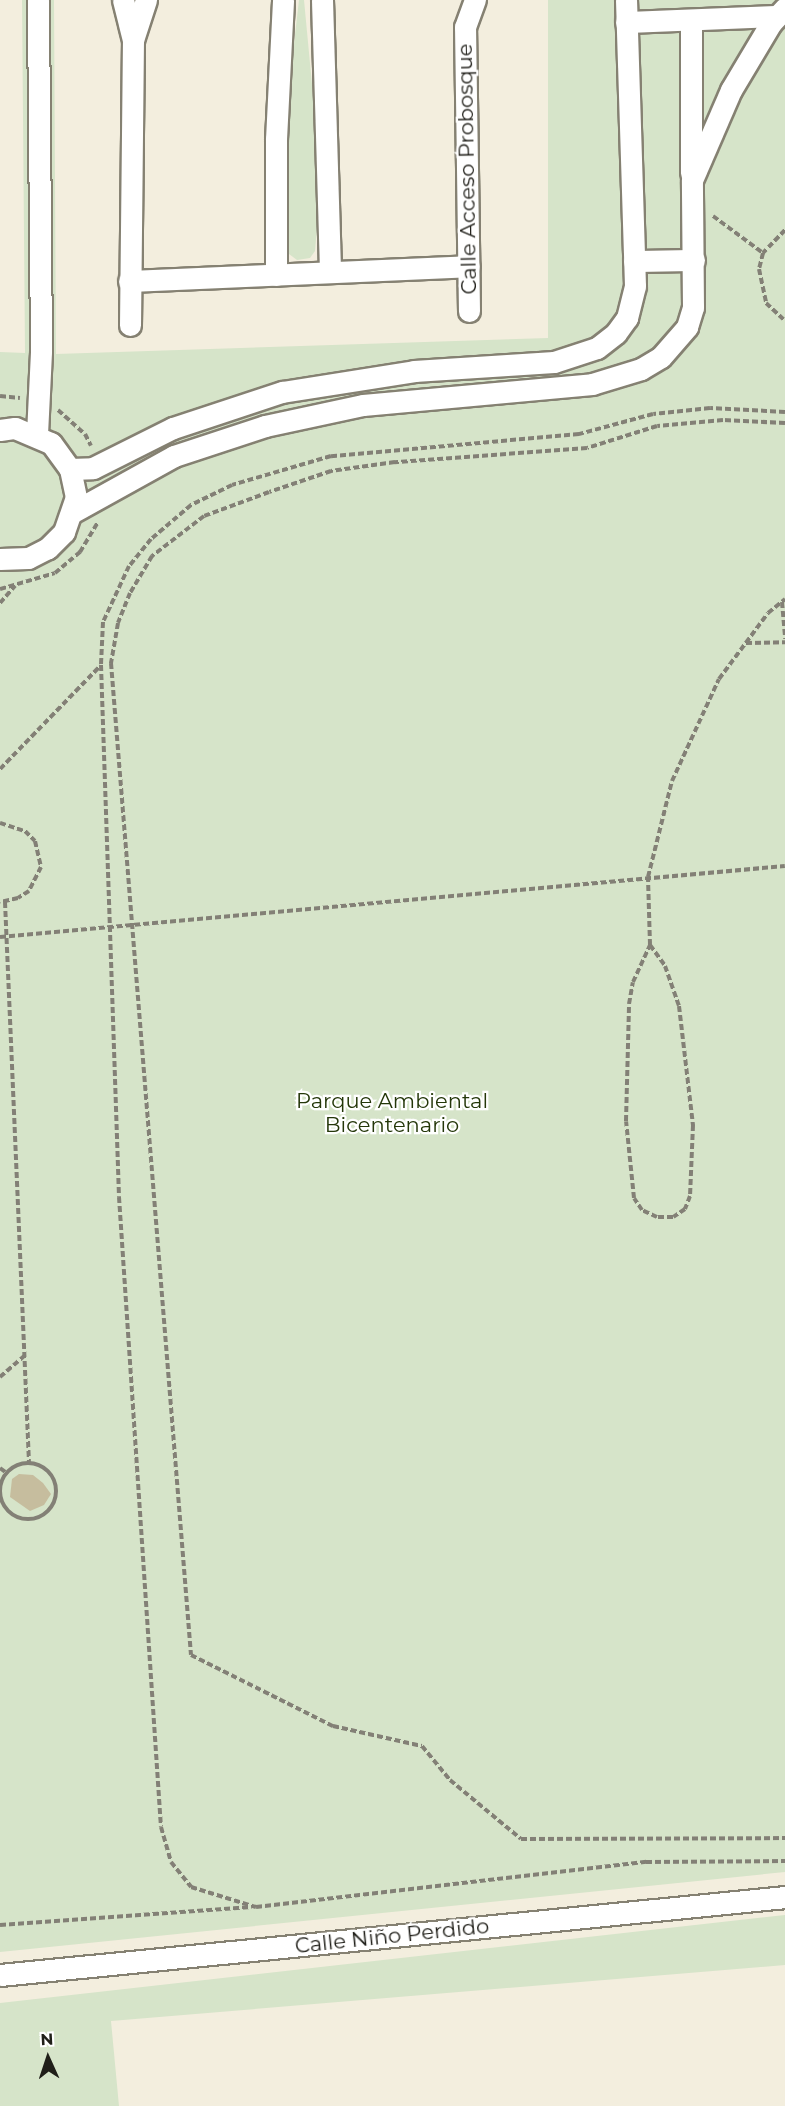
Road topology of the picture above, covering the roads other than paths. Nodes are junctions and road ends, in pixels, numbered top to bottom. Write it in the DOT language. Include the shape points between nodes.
graph roads {
  1 [pos="38,0"];
  2 [pos="123,0"];
  3 [pos="146,0"];
  4 [pos="283,0"];
  5 [pos="322,0"];
  6 [pos="456,0"];
  7 [pos="475,0"];
  8 [pos="626,0"];
  9 [pos="781,12"];
  10 [pos="691,20"];
  11 [pos="626,22"];
  12 [pos="465,27"];
  13 [pos="133,40"];
  14 [pos="692,180"];
  15 [pos="694,260"];
  16 [pos="634,261"];
  17 [pos="469,266"];
  18 [pos="330,272"];
  19 [pos="276,275"];
  20 [pos="129,281"];
  21 [pos="470,310"];
  22 [pos="130,325"];
  23 [pos="0,430"];
  24 [pos="37,434"];
  25 [pos="70,469"];
  26 [pos="73,512"];
  27 [pos="0,559"];
  28 [pos="785,1897"];
  29 [pos="0,1975"];
  1 -- 24 [label="street" via="41,351"];
  2 -- 13 [label="street"];
  3 -- 13 [label="street"];
  4 -- 19 [label="street" via="276,139"];
  5 -- 18 [label="street"];
  6 -- 12 [label="street, Calle Acceso Probosque"];
  7 -- 12 [label="street, Calle Acceso Probosque"];
  8 -- 11 [label="street"];
  9 -- 10 [label="street"];
  9 -- 14 [label="street" via="731,90"];
  10 -- 11 [label="street"];
  10 -- 14 [label="street"];
  11 -- 16 [label="street"];
  12 -- 17 [label="street, Calle Acceso Probosque"];
  13 -- 20 [label="street"];
  14 -- 15 [label="street"];
  15 -- 16 [label="street"];
  15 -- 26 [label="street" via="695,288 687,327 676,344 641,369 563,389 363,405 265,426 174,456"];
  16 -- 25 [label="street" via="634,303 627,318 597,348 554,362 414,371 282,392 173,428 93,468"];
  17 -- 18 [label="street"];
  17 -- 21 [label="street, Calle Acceso Probosque"];
  18 -- 19 [label="street"];
  19 -- 20 [label="street"];
  20 -- 22 [label="street"];
  23 -- 24 [label="street"];
  24 -- 25 [label="street" via="57,448"];
  25 -- 26 [label="street" via="75,490"];
  26 -- 27 [label="street" via="64,532 48,548 28,558"];
  28 -- 29 [label="street, Calle Niño Perdido"];
}
